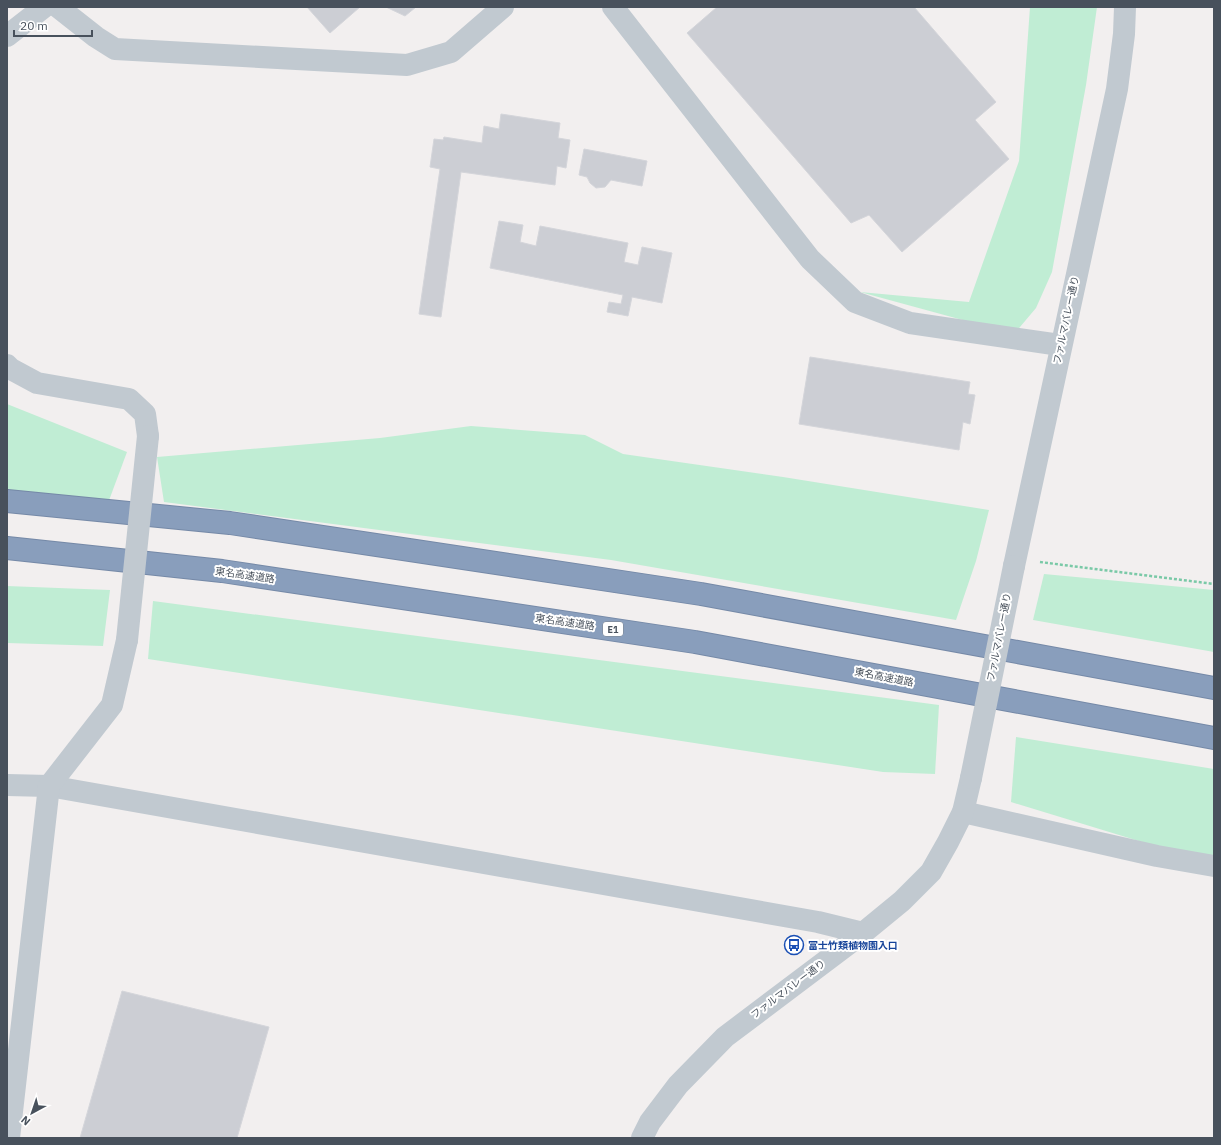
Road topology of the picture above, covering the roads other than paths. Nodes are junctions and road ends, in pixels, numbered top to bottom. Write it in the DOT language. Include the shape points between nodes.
graph roads {
  1 [pos="44,7"];
  2 [pos="58,7"];
  3 [pos="503,7"];
  4 [pos="613,7"];
  5 [pos="1125,7"];
  6 [pos="7,36"];
  7 [pos="1060,345"];
  8 [pos="7,365"];
  9 [pos="7,501"];
  10 [pos="7,548"];
  11 [pos="1214,688"];
  12 [pos="1214,738"];
  13 [pos="7,785"];
  14 [pos="48,786"];
  15 [pos="963,812"];
  16 [pos="1214,866"];
  17 [pos="863,933"];
  18 [pos="9,1138"];
  19 [pos="642,1138"];
  1 -- 6 [label="street"];
  2 -- 3 [label="street" via="115,49 407,65 452,52"];
  4 -- 7 [label="street" via="810,259 854,302 910,323"];
  5 -- 7 [label="street, ファルマバレー通り" via="1117,89"];
  7 -- 15 [label="street, ファルマバレー通り, bridge"];
  8 -- 14 [label="street, bridge" via="36,384 129,399 146,414 148,436 127,640 112,705"];
  9 -- 11 [label="highway" via="230,523 701,594"];
  10 -- 12 [label="highway, 東名高速道路 / E1" via="222,571 695,642"];
  13 -- 14 [label="street"];
  14 -- 17 [label="street" via="818,922"];
  14 -- 18 [label="street"];
  15 -- 16 [label="street" via="1157,856"];
  15 -- 17 [label="street, ファルマバレー通り" via="931,872 902,901"];
  17 -- 19 [label="street, ファルマバレー通り" via="725,1037 678,1085 650,1122"];
}
